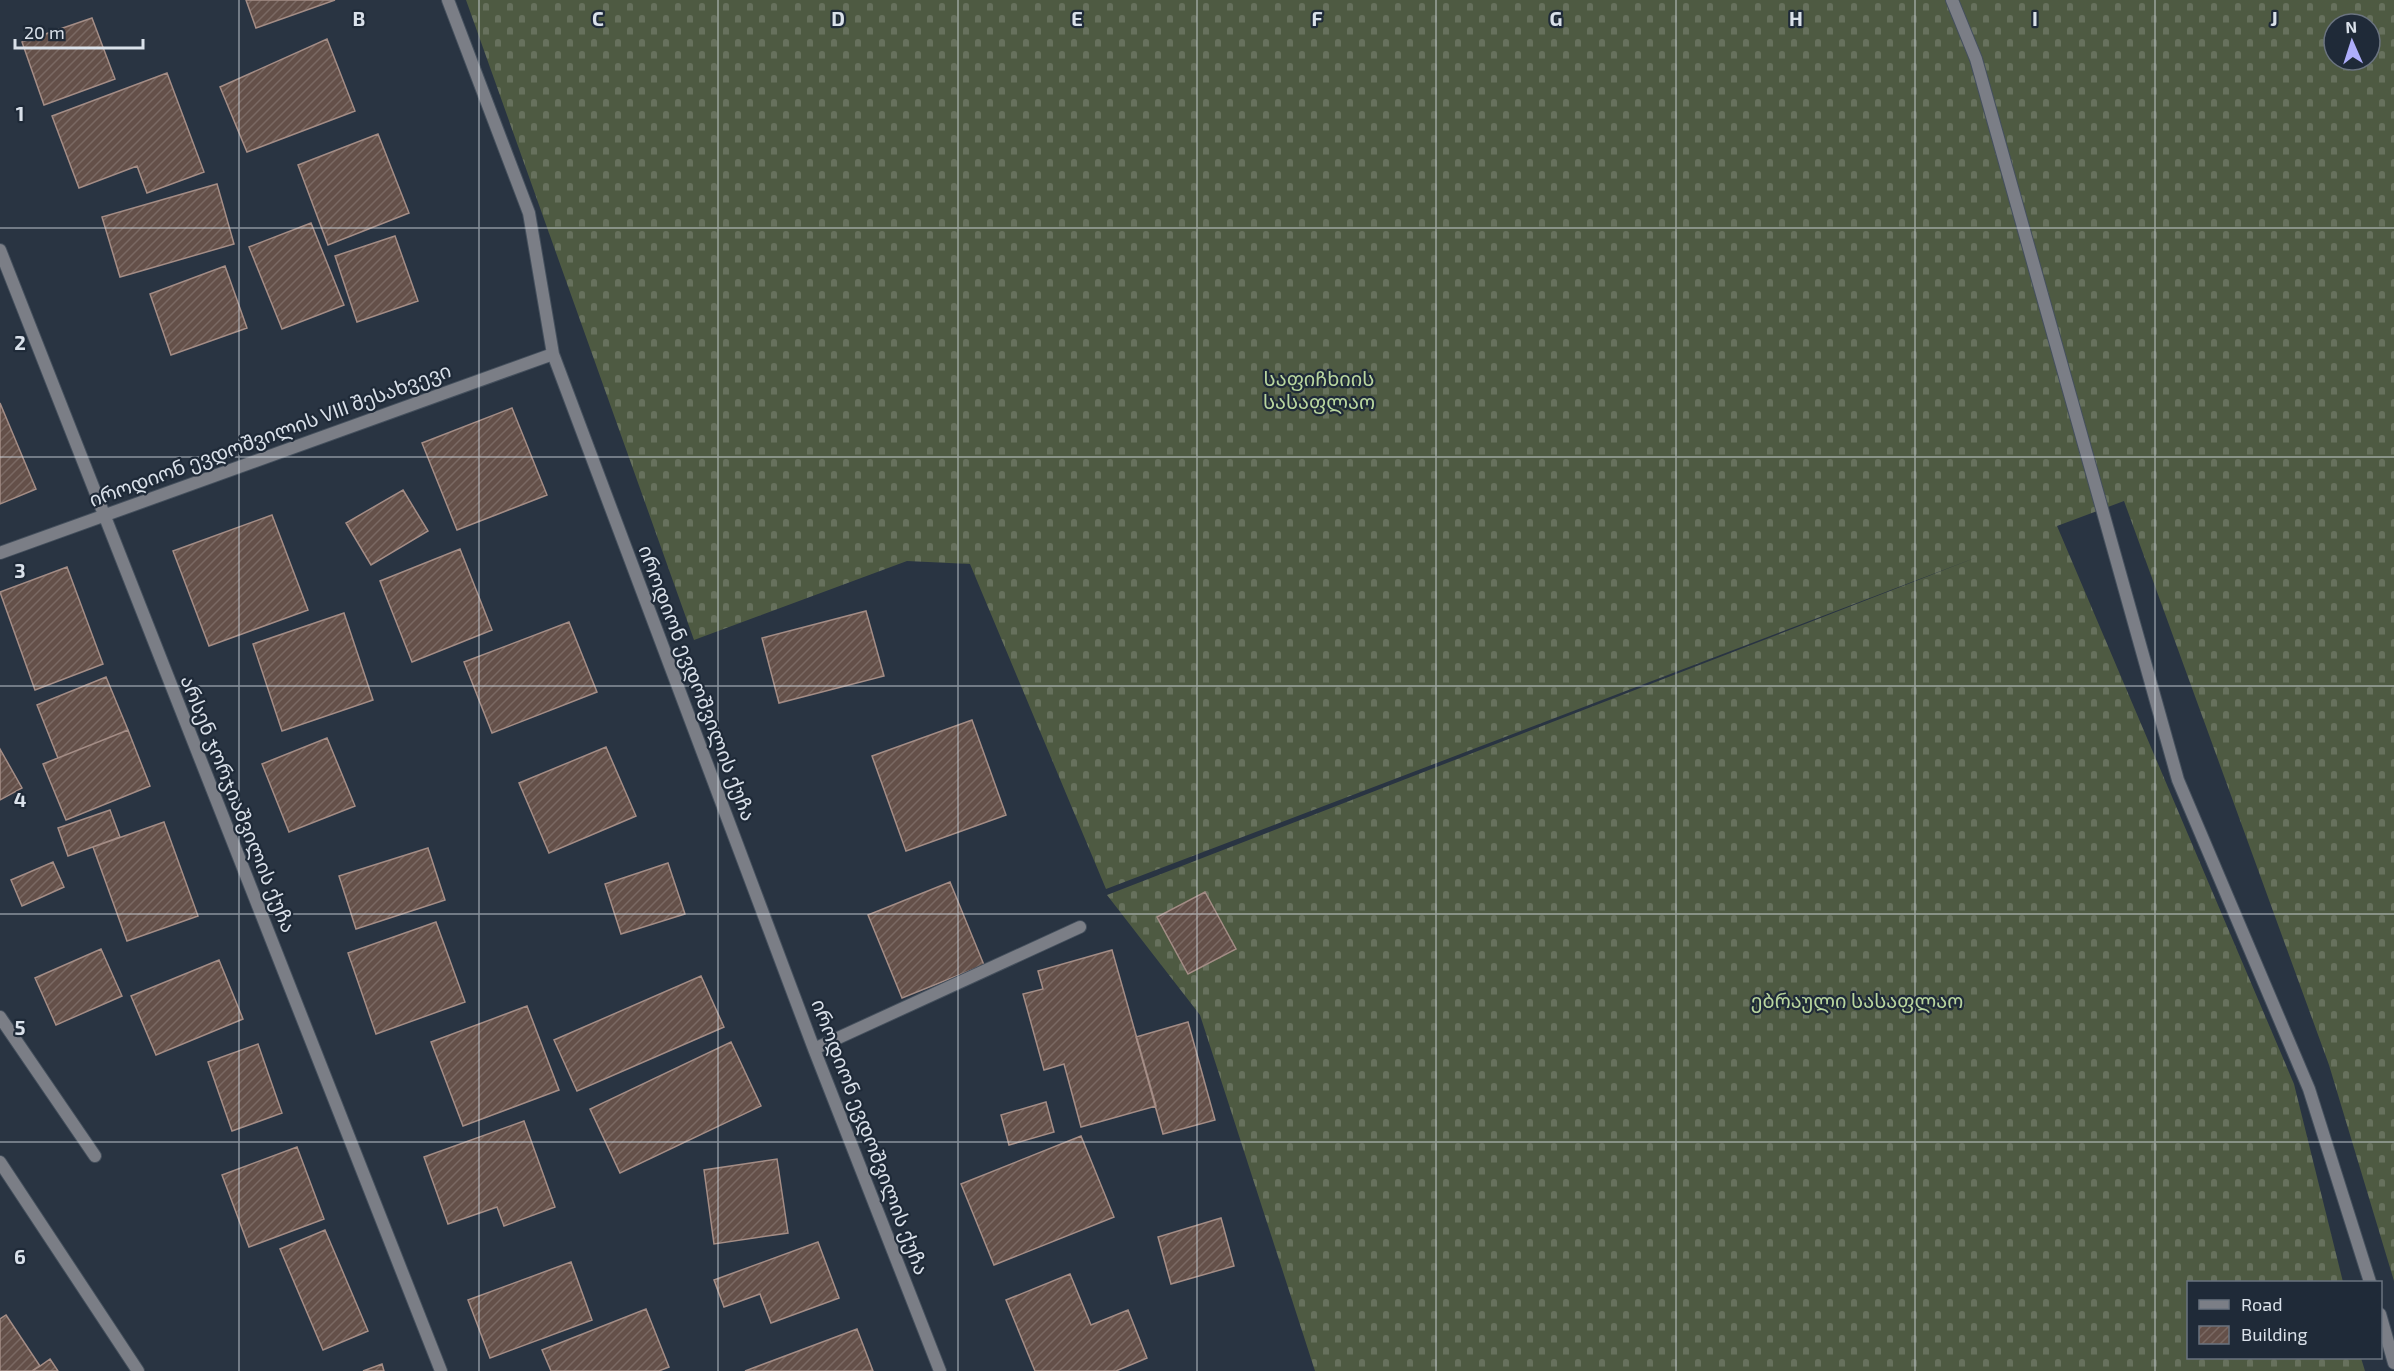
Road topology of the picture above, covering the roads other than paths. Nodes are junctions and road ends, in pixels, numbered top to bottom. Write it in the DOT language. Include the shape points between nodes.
graph roads {
  1 [pos="448,0"];
  2 [pos="1952,0"];
  3 [pos="0,250"];
  4 [pos="553,354"];
  5 [pos="103,516"];
  6 [pos="0,553"];
  7 [pos="1080,927"];
  8 [pos="0,1017"];
  9 [pos="814,1049"];
  10 [pos="95,1156"];
  11 [pos="0,1162"];
  12 [pos="2370,1281"];
  13 [pos="2382,1321"];
  14 [pos="2394,1363"];
  15 [pos="138,1371"];
  16 [pos="441,1371"];
  17 [pos="940,1371"];
  1 -- 4 [label="street, იროდიონ ევდოშვილის ქუჩა" via="529,213"];
  2 -- 12 [label="street" via="1976,59 2178,780 2310,1089"];
  3 -- 5 [label="street, არსენ ჯორჯიაშვილის ქუჩა"];
  4 -- 5 [label="street, იროდიონ ევდოშვილის VIII შესახვევი"];
  4 -- 9 [label="street, იროდიონ ევდოშვილის ქუჩა"];
  5 -- 6 [label="street, იროდიონ ევდოშვილის VIII შესახვევი"];
  5 -- 16 [label="street, არსენ ჯორჯიაშვილის ქუჩა"];
  7 -- 9 [label="street"];
  8 -- 10 [label="street"];
  9 -- 17 [label="street, იროდიონ ევდოშვილის ქუჩა"];
  11 -- 15 [label="street"];
  13 -- 14 [label="street"];
}
